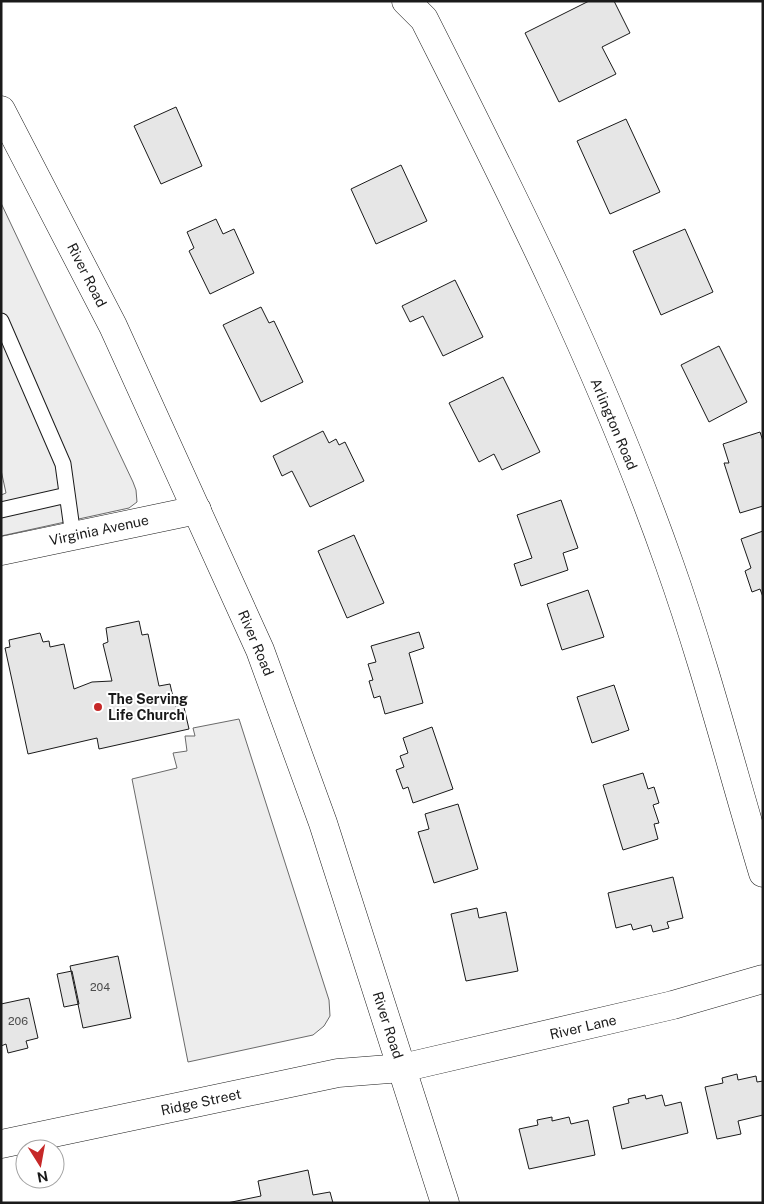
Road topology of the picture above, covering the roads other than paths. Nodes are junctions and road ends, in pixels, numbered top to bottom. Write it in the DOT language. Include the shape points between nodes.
graph roads {
  1 [pos="406,1"];
  2 [pos="4,120"];
  3 [pos="1,321"];
  4 [pos="67,495"];
  5 [pos="1,510"];
  6 [pos="197,510"];
  7 [pos="72,536"];
  8 [pos="1,551"];
  9 [pos="763,873"];
  10 [pos="763,979"];
  11 [pos="402,1068"];
  12 [pos="1,1144"];
  13 [pos="445,1203"];
  1 -- 9 [label="street, Arlington Road" via="424,19 509,188 622,439 669,564"];
  2 -- 6 [label="street, River Road" via="113,326"];
  3 -- 4 [label="lane" via="63,464"];
  4 -- 5 [label="lane"];
  4 -- 7 [label="lane"];
  6 -- 7 [label="street, Virginia Avenue"];
  6 -- 11 [label="street, River Road" via="283,709"];
  7 -- 8 [label="street, Virginia Avenue"];
  10 -- 11 [label="street, River Lane" via="673,1005"];
  11 -- 12 [label="street, Ridge Street" via="338,1073"];
  11 -- 13 [label="street, River Road"];
}
